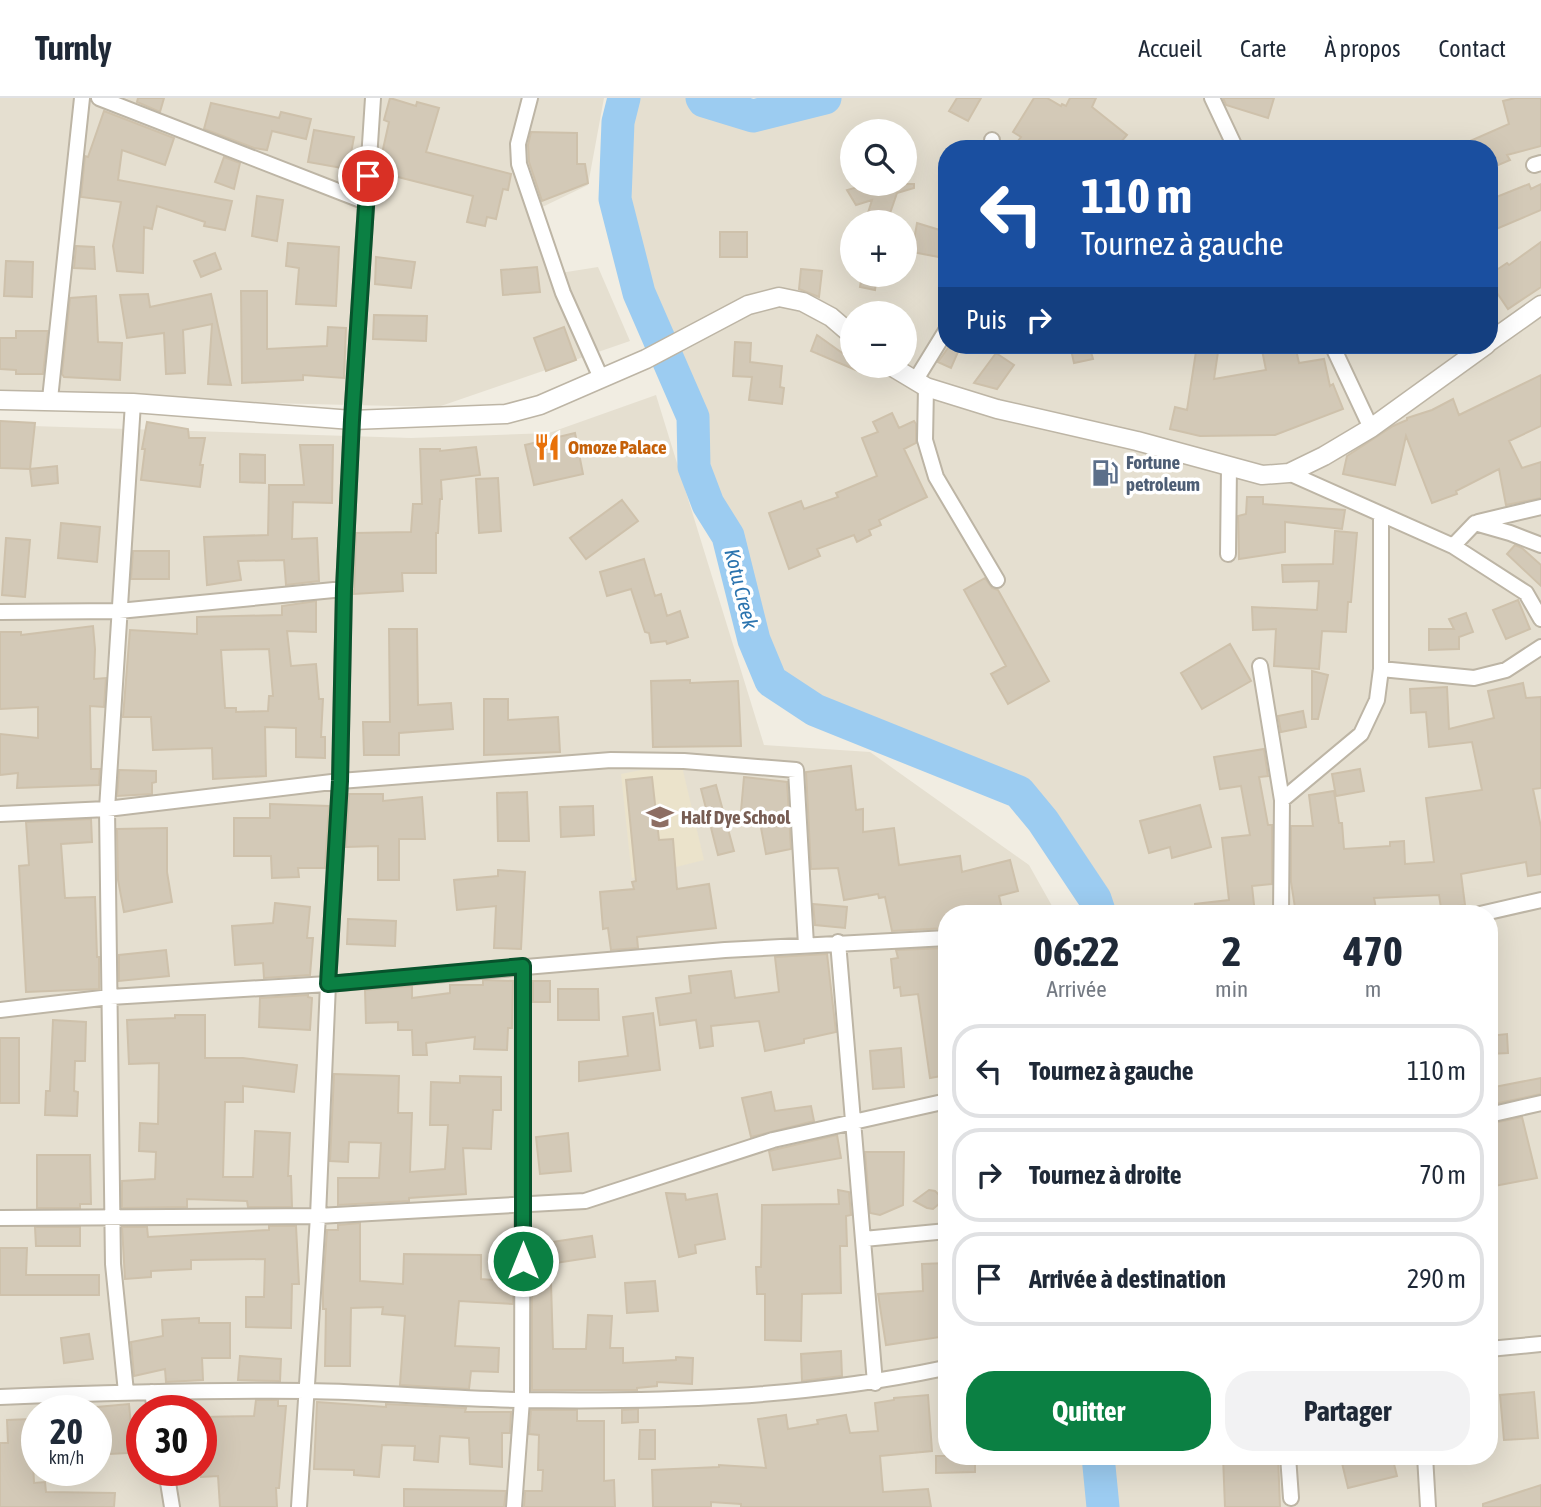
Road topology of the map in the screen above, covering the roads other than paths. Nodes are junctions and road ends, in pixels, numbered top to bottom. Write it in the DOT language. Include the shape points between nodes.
graph roads {
  1 [pos="82,98"];
  2 [pos="99,98"];
  3 [pos="373,98"];
  4 [pos="530,98"];
  5 [pos="1212,98"];
  6 [pos="1232,140"];
  7 [pos="366,202"];
  8 [pos="1541,305"];
  9 [pos="840,325"];
  10 [pos="1498,337"];
  11 [pos="938,348"];
  12 [pos="1336,354"];
  13 [pos="1474,354"];
  14 [pos="601,378"];
  15 [pos="911,378"];
  16 [pos="921,384"];
  17 [pos="50,399"];
  18 [pos="0,400"];
  19 [pos="133,403"];
  20 [pos="352,420"];
  21 [pos="1371,428"];
  22 [pos="1230,467"];
  23 [pos="1289,473"];
  24 [pos="1541,507"];
  25 [pos="1381,516"];
  26 [pos="1475,523"];
  27 [pos="1541,545"];
  28 [pos="1453,546"];
  29 [pos="1228,554"];
  30 [pos="997,580"];
  31 [pos="344,589"];
  32 [pos="119,611"];
  33 [pos="0,612"];
  34 [pos="1541,619"];
  35 [pos="1541,647"];
  36 [pos="1261,666"];
  37 [pos="1381,669"];
  38 [pos="340,781"];
  39 [pos="1282,800"];
  40 [pos="107,809"];
  41 [pos="0,814"];
  42 [pos="1541,900"];
  43 [pos="1281,905"];
  44 [pos="1498,910"];
  45 [pos="938,938"];
  46 [pos="838,942"];
  47 [pos="806,944"];
  48 [pos="523,966"];
  49 [pos="328,984"];
  50 [pos="110,997"];
  51 [pos="0,1010"];
  52 [pos="938,1103"];
  53 [pos="1541,1103"];
  54 [pos="1498,1113"];
  55 [pos="852,1121"];
  56 [pos="523,1205"];
  57 [pos="318,1216"];
  58 [pos="113,1217"];
  59 [pos="0,1218"];
  60 [pos="938,1232"];
  61 [pos="864,1239"];
  62 [pos="1541,1344"];
  63 [pos="1498,1348"];
  64 [pos="938,1369"];
  65 [pos="875,1382"];
  66 [pos="308,1391"];
  67 [pos="126,1392"];
  68 [pos="152,1392"];
  69 [pos="152,1395"];
  70 [pos="0,1397"];
  71 [pos="522,1400"];
  72 [pos="1289,1465"];
  73 [pos="1426,1465"];
  74 [pos="169,1486"];
  75 [pos="1291,1498"];
  76 [pos="172,1507"];
  77 [pos="299,1507"];
  78 [pos="514,1507"];
  79 [pos="1428,1507"];
  1 -- 17 [label="street"];
  2 -- 7 [label="street"];
  3 -- 7 [label="street"];
  4 -- 14 [label="street" via="518,144 519,164 563,293"];
  5 -- 6 [label="street"];
  7 -- 20 [label="street"];
  8 -- 10 [label="street"];
  9 -- 14 [label="street" via="803,302 779,297 748,305"];
  11 -- 16 [label="street"];
  12 -- 21 [label="street"];
  13 -- 21 [label="street"];
  14 -- 20 [label="street" via="540,405 506,414"];
  15 -- 16 [label="street"];
  16 -- 22 [label="street" via="997,409"];
  16 -- 30 [label="street" via="925,440 936,477"];
  17 -- 18 [label="street"];
  17 -- 19 [label="street"];
  19 -- 20 [label="street"];
  19 -- 32 [label="street"];
  20 -- 31 [label="street"];
  21 -- 23 [label="street"];
  22 -- 23 [label="street" via="1262,475"];
  22 -- 29 [label="street"];
  23 -- 25 [label="street"];
  24 -- 26 [label="street"];
  25 -- 28 [label="street"];
  25 -- 37 [label="street"];
  26 -- 27 [label="street"];
  26 -- 28 [label="street"];
  28 -- 34 [label="street" via="1526,593"];
  31 -- 32 [label="street"];
  31 -- 38 [label="street"];
  32 -- 33 [label="street"];
  32 -- 40 [label="street"];
  35 -- 37 [label="street" via="1506,670 1474,678"];
  36 -- 39 [label="street"];
  37 -- 39 [label="street" via="1377,700 1361,734"];
  38 -- 40 [label="street"];
  38 -- 47 [label="street" via="611,760 796,770"];
  38 -- 49 [label="street"];
  39 -- 43 [label="street"];
  40 -- 41 [label="street"];
  40 -- 50 [label="street"];
  42 -- 44 [label="street"];
  45 -- 46 [label="street"];
  46 -- 47 [label="street"];
  46 -- 55 [label="street"];
  47 -- 48 [label="street"];
  48 -- 49 [label="street"];
  48 -- 56 [label="street"];
  49 -- 50 [label="street"];
  49 -- 57 [label="street"];
  50 -- 51 [label="street"];
  50 -- 58 [label="street"];
  52 -- 55 [label="street"];
  53 -- 54 [label="street"];
  55 -- 56 [label="street" via="773,1140 585,1201"];
  55 -- 61 [label="street"];
  56 -- 57 [label="street"];
  56 -- 71 [label="street"];
  57 -- 58 [label="street"];
  57 -- 66 [label="street"];
  58 -- 59 [label="street"];
  58 -- 67 [label="street"];
  60 -- 61 [label="street"];
  61 -- 65 [label="street"];
  62 -- 63 [label="street"];
  64 -- 65 [label="street"];
  65 -- 71 [label="street" via="734,1397"];
  66 -- 68 [label="street"];
  66 -- 71 [label="street"];
  66 -- 77 [label="street"];
  67 -- 68 [label="street"];
  67 -- 70 [label="street"];
  68 -- 69 [label="street"];
  71 -- 78 [label="street"];
  72 -- 75 [label="street"];
  73 -- 79 [label="street"];
  74 -- 76 [label="street"];
}
